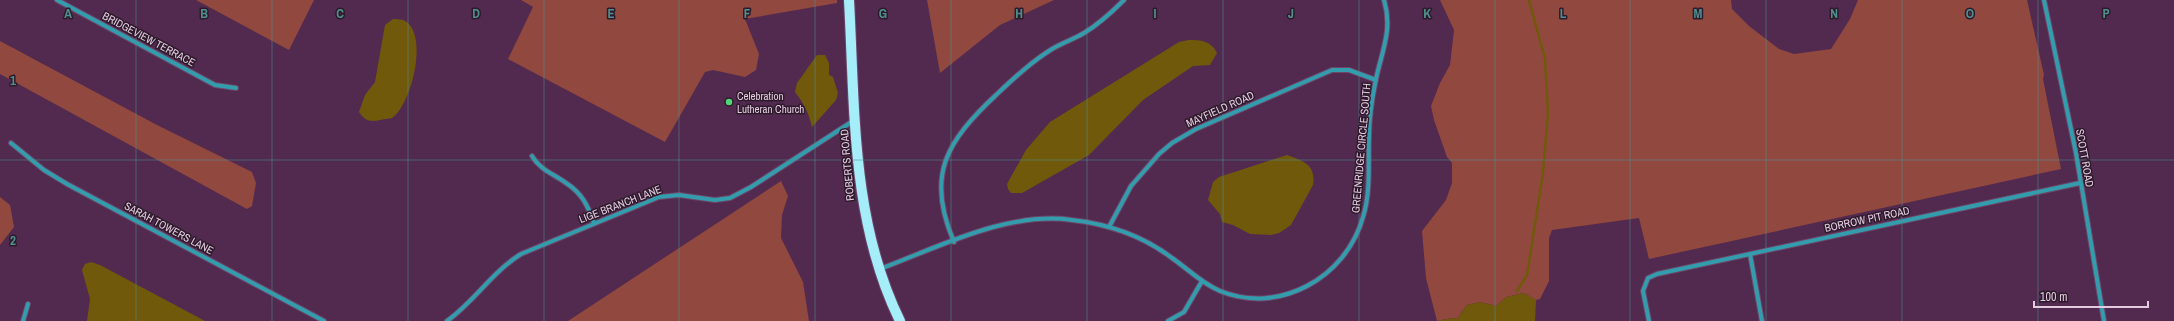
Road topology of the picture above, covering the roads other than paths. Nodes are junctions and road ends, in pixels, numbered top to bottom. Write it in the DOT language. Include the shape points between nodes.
graph roads {
  1 [pos="56,0"];
  2 [pos="849,0"];
  3 [pos="1124,0"];
  4 [pos="1384,0"];
  5 [pos="2044,0"];
  6 [pos="1376,80"];
  7 [pos="236,88"];
  8 [pos="855,119"];
  9 [pos="11,143"];
  10 [pos="532,156"];
  11 [pos="2080,183"];
  12 [pos="594,223"];
  13 [pos="1109,227"];
  14 [pos="954,242"];
  15 [pos="1750,254"];
  16 [pos="879,270"];
  17 [pos="1202,281"];
  18 [pos="28,304"];
  19 [pos="23,321"];
  20 [pos="324,321"];
  21 [pos="447,321"];
  22 [pos="900,321"];
  23 [pos="1168,321"];
  24 [pos="1649,321"];
  25 [pos="1762,321"];
  26 [pos="2104,321"];
  1 -- 7 [label="street, BRIDGEVIEW TERRACE" via="215,85"];
  2 -- 8 [label="main road, ROBERTS ROAD"];
  3 -- 14 [label="street" via="1096,26 1052,49 1023,70 970,119 961,131 947,156 941,182 943,213"];
  4 -- 6 [label="street, GREENRIDGE CIRCLE SOUTH" via="1388,15 1388,35"];
  5 -- 11 [label="street, SCOTT ROAD"];
  6 -- 13 [label="street, MAYFIELD ROAD" via="1349,70 1332,70 1181,137 1159,154 1140,174 1123,199"];
  6 -- 17 [label="street, GREENRIDGE CIRCLE SOUTH" via="1369,131 1365,209 1357,234 1344,256 1328,273 1308,286 1284,295 1258,298 1233,295"];
  8 -- 12 [label="street, LIGE BRANCH LANE" via="752,187 730,198 715,200 668,195 649,200"];
  8 -- 16 [label="main road, ROBERTS ROAD" via="864,216"];
  9 -- 20 [label="street, SARAH TOWERS LANE" via="44,170 67,184"];
  10 -- 12 [label="street" via="540,167 579,193 589,208"];
  11 -- 15 [label="street, BORROW PIT ROAD"];
  11 -- 26 [label="street, SCOTT ROAD"];
  12 -- 21 [label="street, LIGE BRANCH LANE" via="529,250 508,262"];
  13 -- 14 [label="street, GREENRIDGE CIRCLE SOUTH" via="1070,219 1041,219 1002,225"];
  13 -- 17 [label="street, GREENRIDGE CIRCLE SOUTH" via="1161,250"];
  14 -- 16 [label="street, GREENRIDGE CIRCLE SOUTH"];
  15 -- 24 [label="street, BORROW PIT ROAD" via="1648,278 1643,288"];
  15 -- 25 [label="street"];
  16 -- 22 [label="main road, ROBERTS ROAD"];
  17 -- 23 [label="street" via="1184,312"];
  18 -- 19 [label="street"];
}
